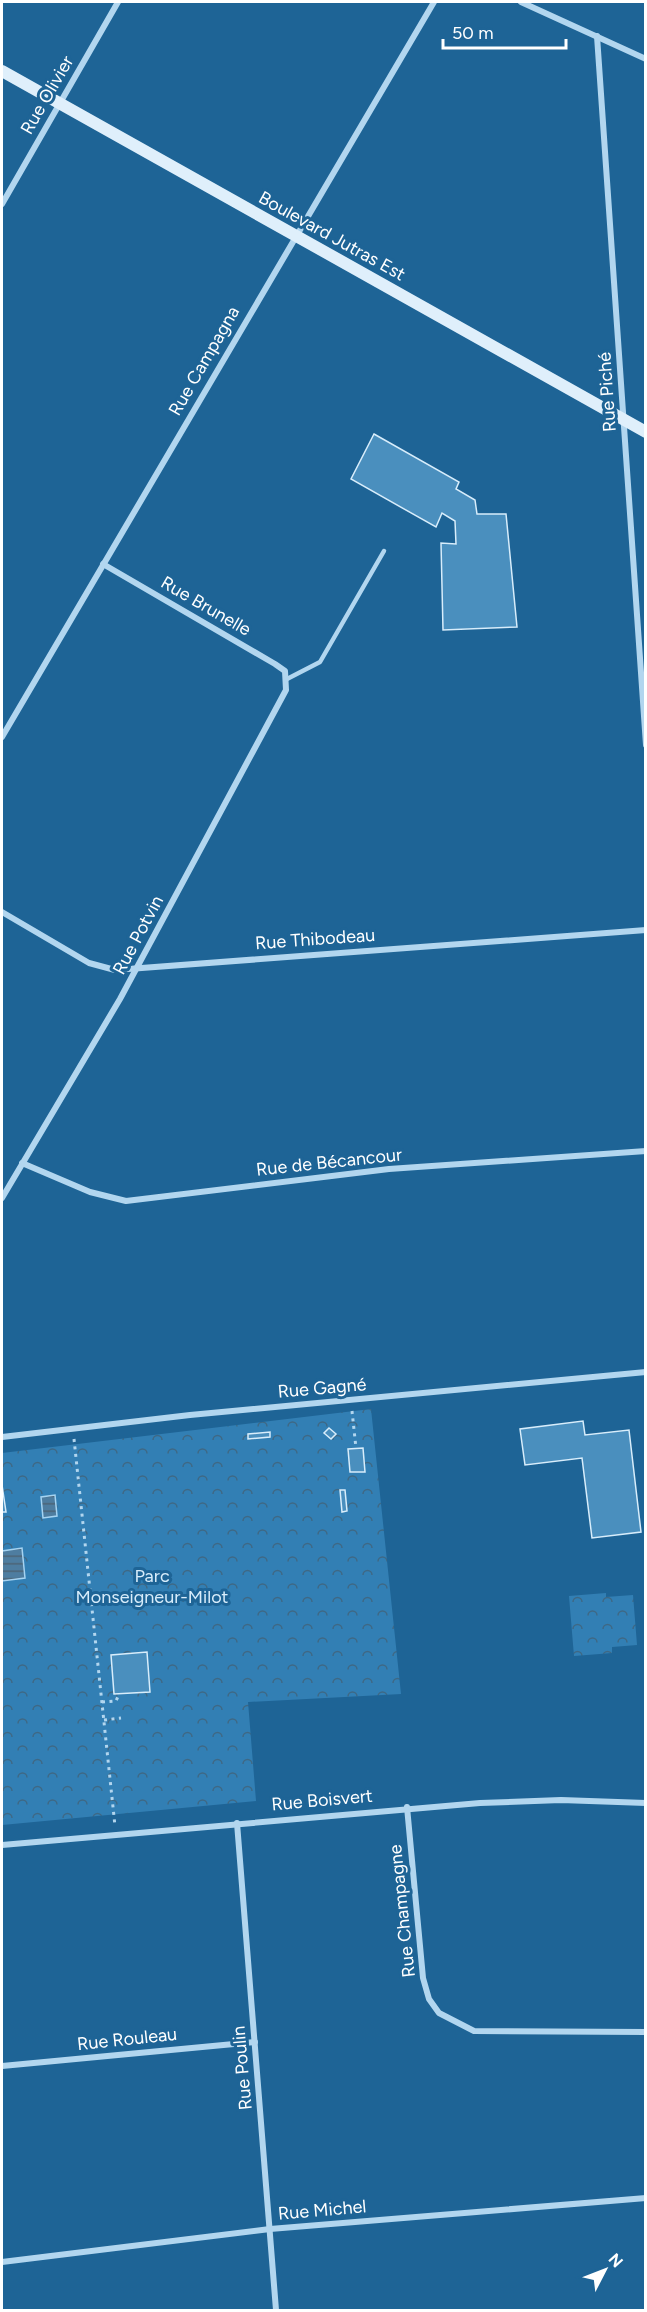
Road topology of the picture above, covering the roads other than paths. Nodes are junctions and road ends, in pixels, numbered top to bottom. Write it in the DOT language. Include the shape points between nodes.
graph roads {
  1 [pos="118,2"];
  2 [pos="434,2"];
  3 [pos="521,2"];
  4 [pos="597,36"];
  5 [pos="645,59"];
  6 [pos="2,71"];
  7 [pos="59,104"];
  8 [pos="2,204"];
  9 [pos="294,235"];
  10 [pos="624,420"];
  11 [pos="645,432"];
  12 [pos="384,551"];
  13 [pos="103,564"];
  14 [pos="287,679"];
  15 [pos="2,737"];
  16 [pos="645,745"];
  17 [pos="2,912"];
  18 [pos="645,930"];
  19 [pos="137,967"];
  20 [pos="645,1150"];
  21 [pos="22,1163"];
  22 [pos="2,1198"];
  23 [pos="645,1372"];
  24 [pos="2,1437"];
  25 [pos="645,1803"];
  26 [pos="407,1808"];
  27 [pos="237,1823"];
  28 [pos="2,1845"];
  29 [pos="645,2032"];
  30 [pos="255,2042"];
  31 [pos="2,2066"];
  32 [pos="645,2198"];
  33 [pos="270,2229"];
  34 [pos="2,2262"];
  35 [pos="276,2310"];
  1 -- 7 [label="street, Rue Olivier"];
  2 -- 9 [label="street, Rue Campagna"];
  3 -- 4 [label="street"];
  4 -- 5 [label="street"];
  4 -- 10 [label="street, Rue Piché"];
  6 -- 7 [label="main road, Boulevard Jutras Est"];
  7 -- 8 [label="street, Rue Olivier"];
  7 -- 9 [label="main road, Boulevard Jutras Est"];
  9 -- 10 [label="main road, Boulevard Jutras Est"];
  9 -- 13 [label="street, Rue Campagna"];
  10 -- 11 [label="main road, Boulevard Jutras Est"];
  10 -- 16 [label="street, Rue Piché"];
  12 -- 14 [label="lane" via="320,662"];
  13 -- 14 [label="street, Rue Brunelle" via="275,664 285,671"];
  13 -- 15 [label="street, Rue Campagna"];
  14 -- 19 [label="street, Rue Potvin" via="286,690"];
  17 -- 19 [label="street, Rue Thibodeau" via="89,963 115,970"];
  18 -- 19 [label="street, Rue Thibodeau"];
  19 -- 21 [label="street, Rue Potvin"];
  20 -- 21 [label="street, Rue de Bécancour" via="390,1169 126,1201 90,1192"];
  21 -- 22 [label="street, Rue Potvin"];
  23 -- 24 [label="street, Rue Gagné"];
  25 -- 26 [label="street, Rue Boisvert" via="561,1800"];
  26 -- 27 [label="street, Rue Boisvert"];
  26 -- 29 [label="street, Rue Champagne" via="423,1978 429,1999 439,2013 474,2031"];
  27 -- 28 [label="street, Rue Boisvert"];
  27 -- 30 [label="street, Rue Poulin"];
  30 -- 31 [label="street, Rue Rouleau"];
  30 -- 33 [label="street, Rue Poulin"];
  32 -- 33 [label="street, Rue Michel"];
  33 -- 34 [label="street, Rue Michel"];
  33 -- 35 [label="street, Rue Poulin"];
}
